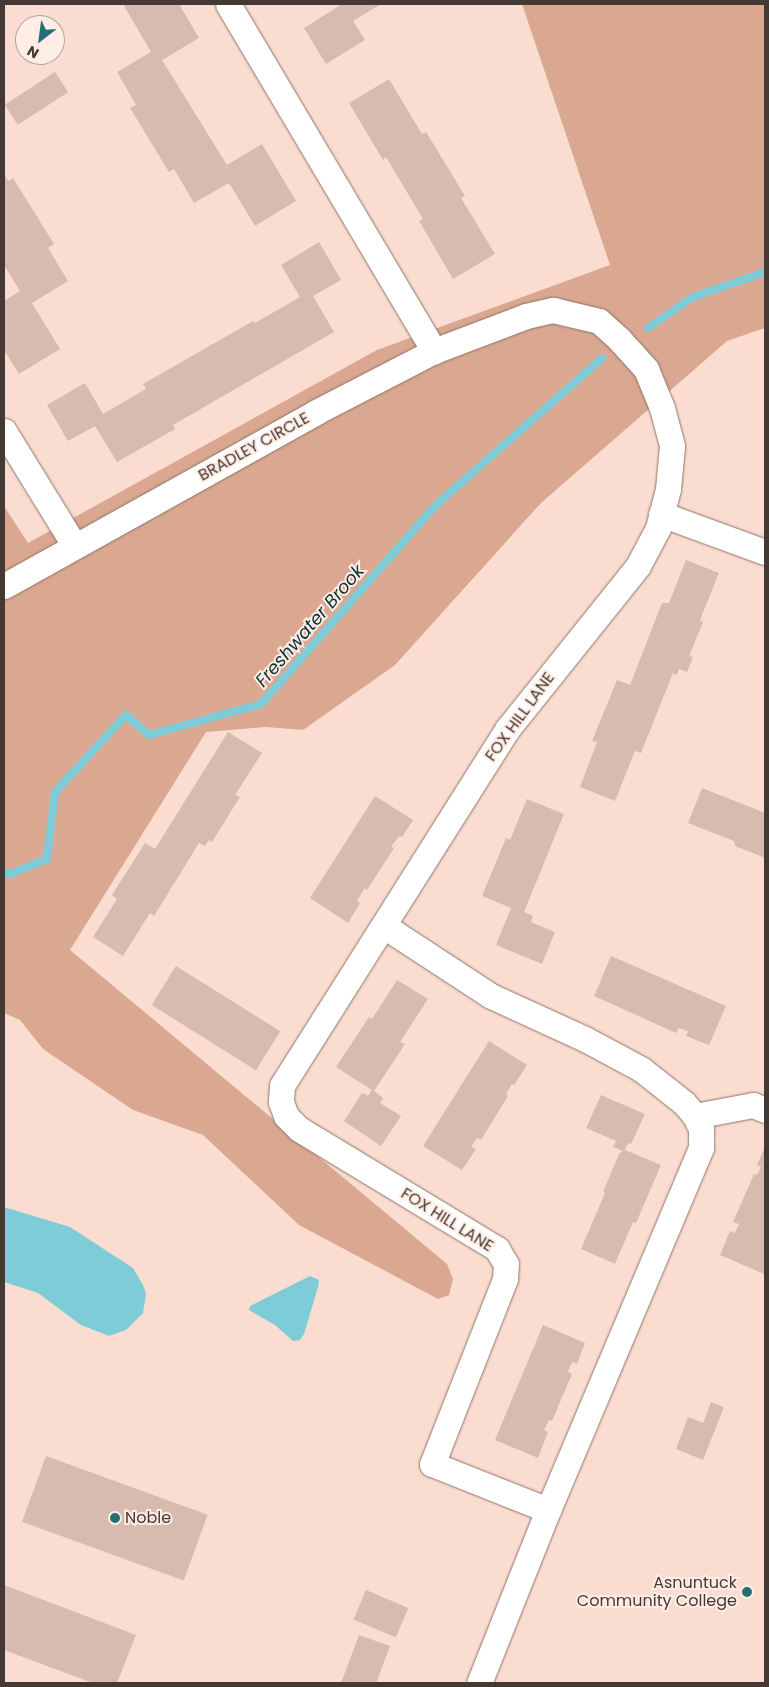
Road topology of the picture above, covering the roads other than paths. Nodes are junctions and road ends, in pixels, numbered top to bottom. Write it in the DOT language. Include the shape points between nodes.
graph roads {
  1 [pos="228,4"];
  2 [pos="618,338"];
  3 [pos="434,351"];
  4 [pos="4,432"];
  5 [pos="661,514"];
  6 [pos="74,545"];
  7 [pos="765,552"];
  8 [pos="4,586"];
  9 [pos="384,926"];
  10 [pos="765,1110"];
  11 [pos="695,1116"];
  12 [pos="548,1510"];
  13 [pos="479,1683"];
  1 -- 3 [label="street"];
  2 -- 3 [label="street, BRADLEY CIRCLE" via="599,321 553,310 526,316"];
  2 -- 5 [label="street, FOX HILL LANE" via="646,370 662,408 672,446 668,489"];
  3 -- 6 [label="street, BRADLEY CIRCLE"];
  4 -- 6 [label="street"];
  5 -- 7 [label="street"];
  5 -- 9 [label="street, FOX HILL LANE" via="658,528 638,566 508,728"];
  6 -- 8 [label="street, BRADLEY CIRCLE"];
  9 -- 11 [label="street" via="491,996 641,1069 684,1103"];
  9 -- 12 [label="street, FOX HILL LANE" via="282,1086 281,1102 286,1116 299,1129 496,1249 506,1264 505,1279 432,1464"];
  10 -- 11 [label="street" via="753,1105"];
  11 -- 12 [label="street" via="701,1129 700,1148"];
  12 -- 13 [label="street"];
}
